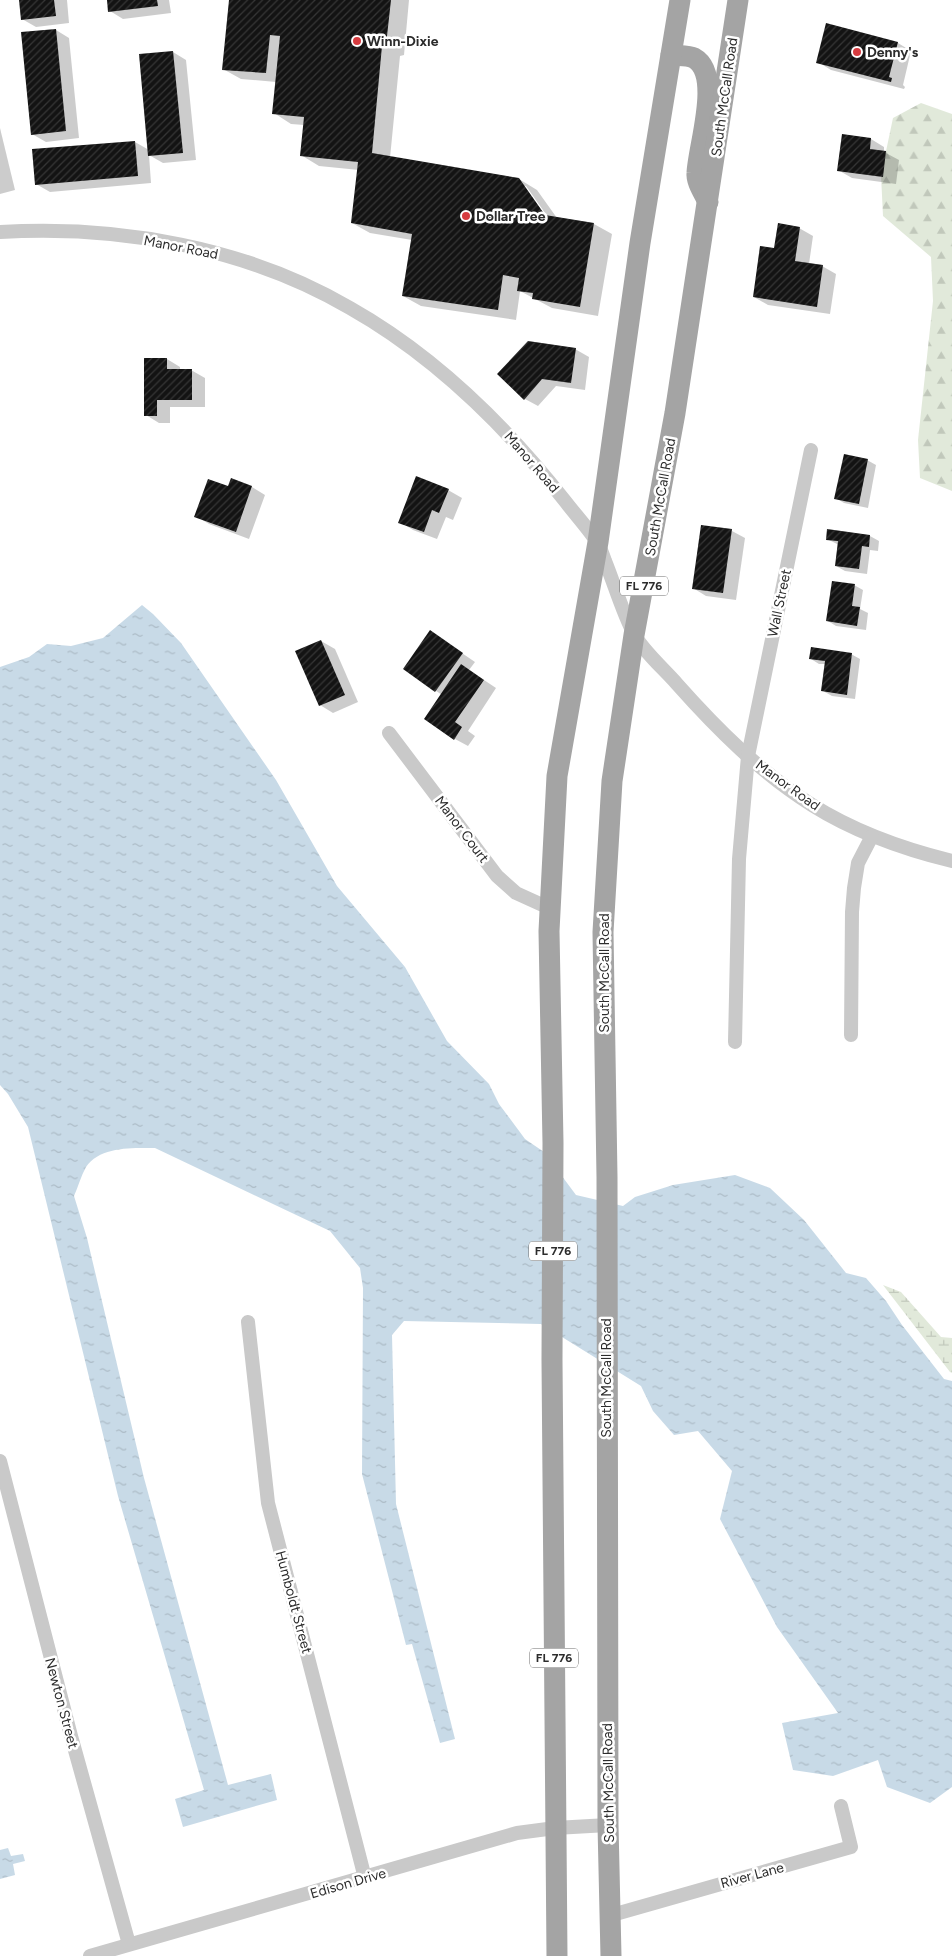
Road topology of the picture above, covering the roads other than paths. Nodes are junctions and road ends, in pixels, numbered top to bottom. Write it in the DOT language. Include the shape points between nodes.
graph roads {
  1 [pos="680,0"];
  2 [pos="738,0"];
  3 [pos="671,55"];
  4 [pos="708,202"];
  5 [pos="0,232"];
  6 [pos="811,450"];
  7 [pos="598,542"];
  8 [pos="634,635"];
  9 [pos="389,733"];
  10 [pos="748,756"];
  11 [pos="872,836"];
  12 [pos="952,862"];
  13 [pos="549,908"];
  14 [pos="851,1035"];
  15 [pos="735,1042"];
  16 [pos="248,1322"];
  17 [pos="0,1461"];
  18 [pos="841,1806"];
  19 [pos="608,1825"];
  20 [pos="555,1828"];
  21 [pos="366,1878"];
  22 [pos="612,1915"];
  23 [pos="128,1944"];
  24 [pos="90,1956"];
  25 [pos="556,1956"];
  26 [pos="611,1956"];
  1 -- 3 [label="main road, FL 776"];
  2 -- 4 [label="main road, South McCall Road / FL 776"];
  3 -- 4 [label="main road" via="693,57 704,68 709,84 696,175"];
  3 -- 7 [label="main road, FL 776" via="640,243"];
  4 -- 8 [label="main road, South McCall Road / FL 776" via="675,412"];
  5 -- 7 [label="street, Manor Road" via="72,231 169,242 240,260 330,296 393,334 469,395 537,465"];
  6 -- 10 [label="street, Wall Street"];
  7 -- 8 [label="street, Manor Road"];
  7 -- 13 [label="main road, FL 776" via="557,776"];
  8 -- 10 [label="street, Manor Road" via="706,717"];
  8 -- 19 [label="main road, South McCall Road / FL 776" via="612,781 604,910"];
  9 -- 13 [label="street, Manor Court" via="497,876 516,893"];
  10 -- 11 [label="street, Manor Road" via="812,805"];
  10 -- 15 [label="street, Wall Street" via="739,858"];
  11 -- 12 [label="street, Manor Road"];
  11 -- 14 [label="street" via="858,863 854,888"];
  13 -- 20 [label="main road, FL 776"];
  16 -- 21 [label="street, Humboldt Street" via="268,1503"];
  17 -- 23 [label="street, Newton Street" via="70,1736"];
  18 -- 22 [label="street, River Lane" via="851,1847"];
  19 -- 20 [label="street, Edison Drive"];
  19 -- 22 [label="main road, South McCall Road / FL 776"];
  20 -- 21 [label="street, Edison Drive" via="517,1833"];
  20 -- 25 [label="main road, FL 776"];
  21 -- 23 [label="street, Edison Drive"];
  22 -- 26 [label="main road, South McCall Road / FL 776"];
  23 -- 24 [label="street, Edison Drive"];
}
